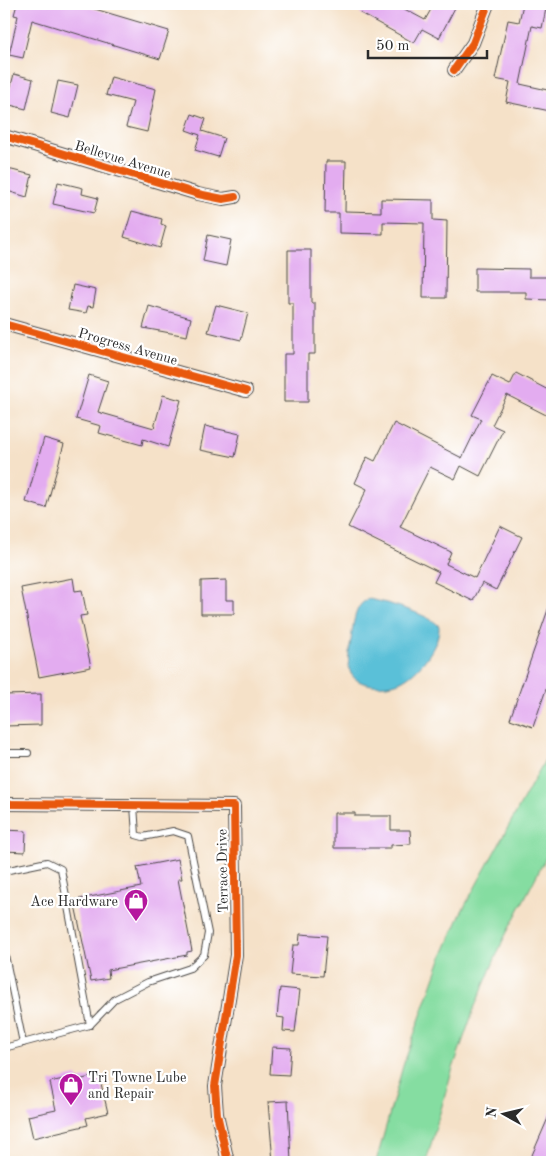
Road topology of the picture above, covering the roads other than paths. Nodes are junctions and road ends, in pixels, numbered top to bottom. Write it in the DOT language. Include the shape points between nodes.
graph roads {
  1 [pos="488,4"];
  2 [pos="454,70"];
  3 [pos="4,136"];
  4 [pos="235,197"];
  5 [pos="4,324"];
  6 [pos="246,392"];
  7 [pos="4,753"];
  8 [pos="28,753"];
  9 [pos="4,804"];
  10 [pos="134,805"];
  11 [pos="4,871"];
  12 [pos="4,950"];
  13 [pos="90,1025"];
  14 [pos="23,1043"];
  15 [pos="4,1048"];
  16 [pos="228,1162"];
  1 -- 2 [label="street" via="473,43"];
  3 -- 4 [label="street, Bellevue Avenue" via="198,194 223,199"];
  5 -- 6 [label="street, Progress Avenue"];
  7 -- 8 [label="lane"];
  9 -- 10 [label="street, Terrace Drive"];
  10 -- 13 [label="lane" via="136,835 143,837 173,832 188,836 208,933 204,956 190,968 148,982 115,999"];
  10 -- 16 [label="street, Terrace Drive" via="234,806 236,955 215,1086 217,1114"];
  11 -- 13 [label="lane" via="47,862 62,868"];
  12 -- 14 [label="lane"];
  13 -- 14 [label="lane"];
  14 -- 15 [label="lane"];
}
